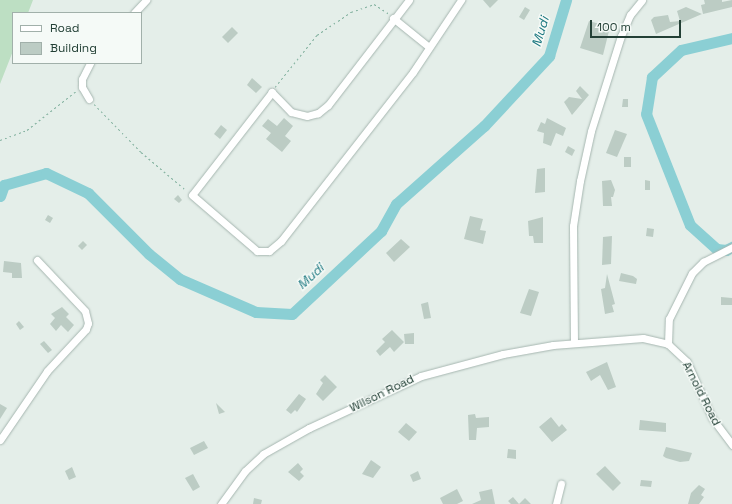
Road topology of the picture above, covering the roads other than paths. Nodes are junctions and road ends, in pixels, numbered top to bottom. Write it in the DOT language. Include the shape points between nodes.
graph roads {
  1 [pos="146,0"];
  2 [pos="409,0"];
  3 [pos="461,0"];
  4 [pos="642,0"];
  5 [pos="135,12"];
  6 [pos="393,18"];
  7 [pos="429,48"];
  8 [pos="89,64"];
  9 [pos="89,99"];
  10 [pos="732,247"];
  11 [pos="37,260"];
  12 [pos="574,343"];
  13 [pos="668,344"];
  14 [pos="0,440"];
  15 [pos="732,445"];
  16 [pos="561,484"];
  17 [pos="221,504"];
  18 [pos="556,504"];
  1 -- 5 [label="street"];
  2 -- 6 [label="street"];
  3 -- 7 [label="street"];
  4 -- 12 [label="street" via="630,15 621,36 591,131 580,181 573,226"];
  6 -- 7 [label="street"];
  6 -- 7 [label="street" via="343,86 318,113 306,116 291,112 272,92 192,195 246,244 257,251 269,251 281,241 368,132"];
  8 -- 9 [label="street" via="84,71 82,87"];
  10 -- 13 [label="street" via="703,262 692,273 669,319 666,331"];
  11 -- 14 [label="street" via="85,311 88,323 86,329 47,371"];
  12 -- 13 [label="street, Arnold Road" via="643,338"];
  12 -- 17 [label="street, Wilson Road" via="503,354 404,383 281,442 245,471"];
  13 -- 15 [label="street, Arnold Road" via="687,362 712,418"];
  16 -- 18 [label="street"];
}
